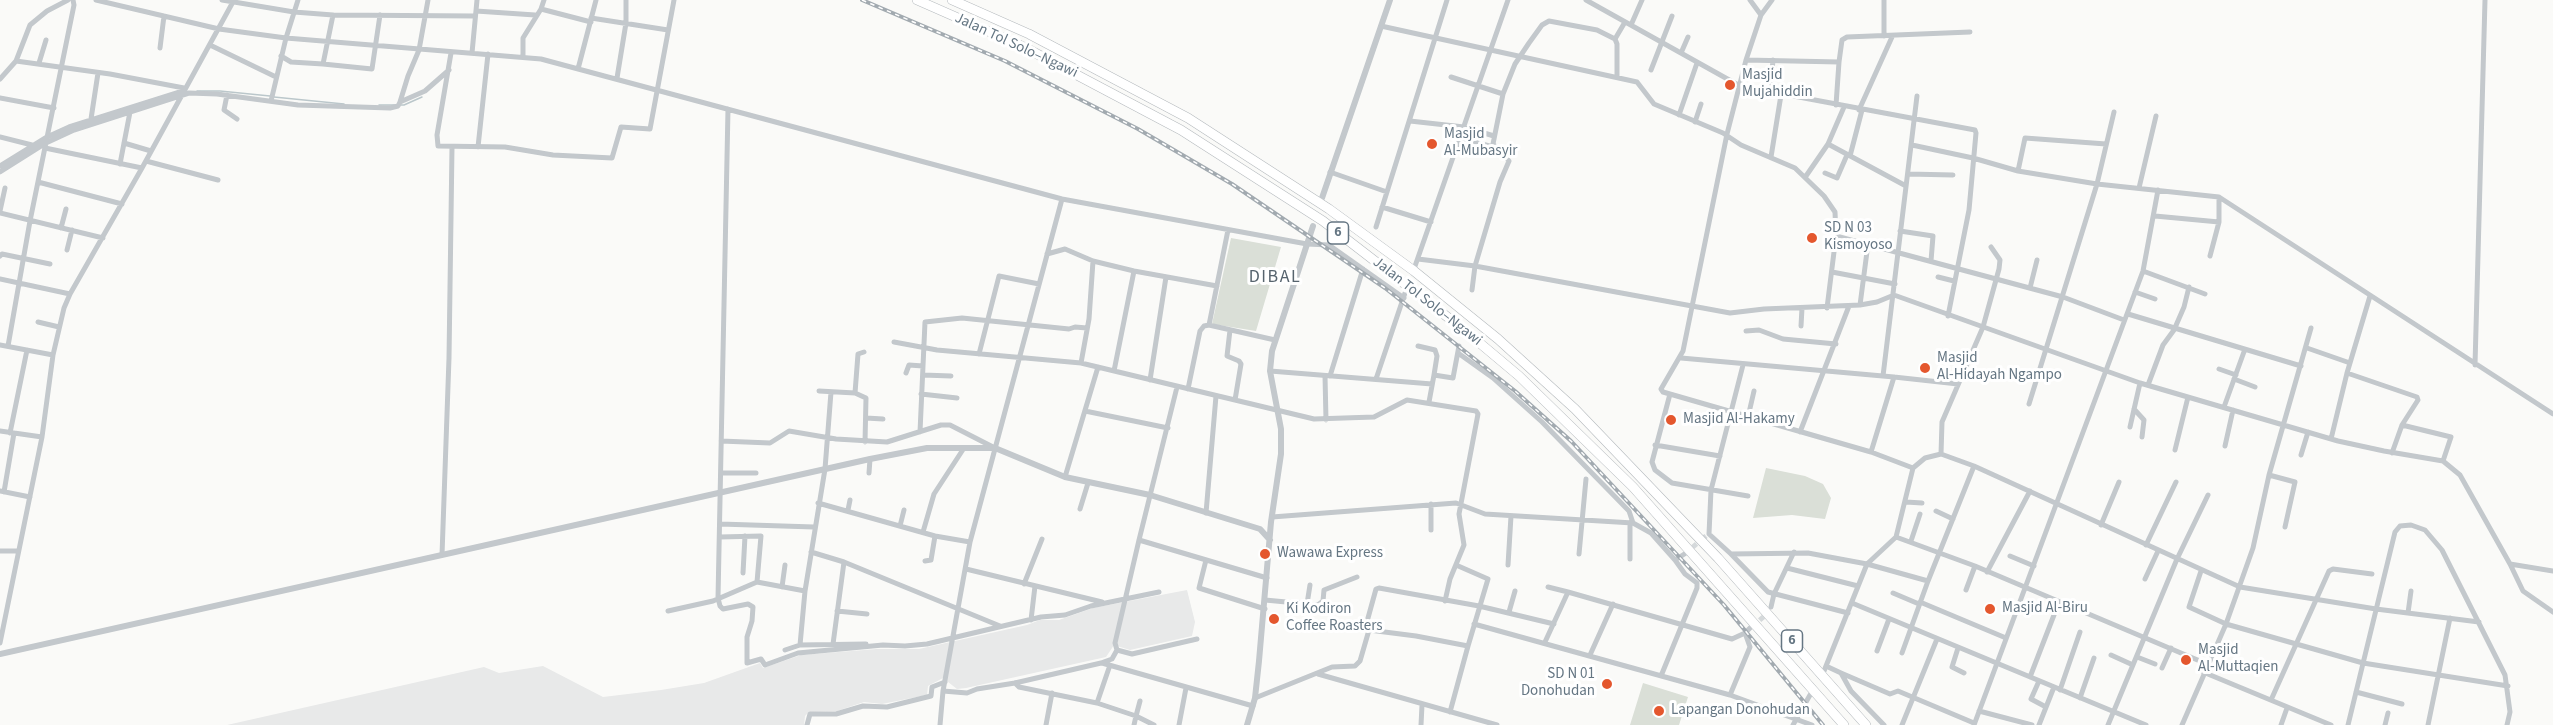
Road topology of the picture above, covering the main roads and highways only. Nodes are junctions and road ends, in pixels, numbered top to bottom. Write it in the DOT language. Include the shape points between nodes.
graph roads {
  1 [pos="918,0"];
  2 [pos="952,0"];
  3 [pos="1844,725"];
  4 [pos="1866,725"];
  1 -- 3 [label="highway, Jalan Tol Solo–Ngawi / 6" via="1024,47 1191,136 1323,221 1463,328 1519,376 1633,487"];
  2 -- 4 [label="highway, Jalan Tol Solo–Ngawi / 6" via="1029,34 1178,112 1329,209 1414,271 1498,339 1575,409 1707,539 1718,558"];
}
